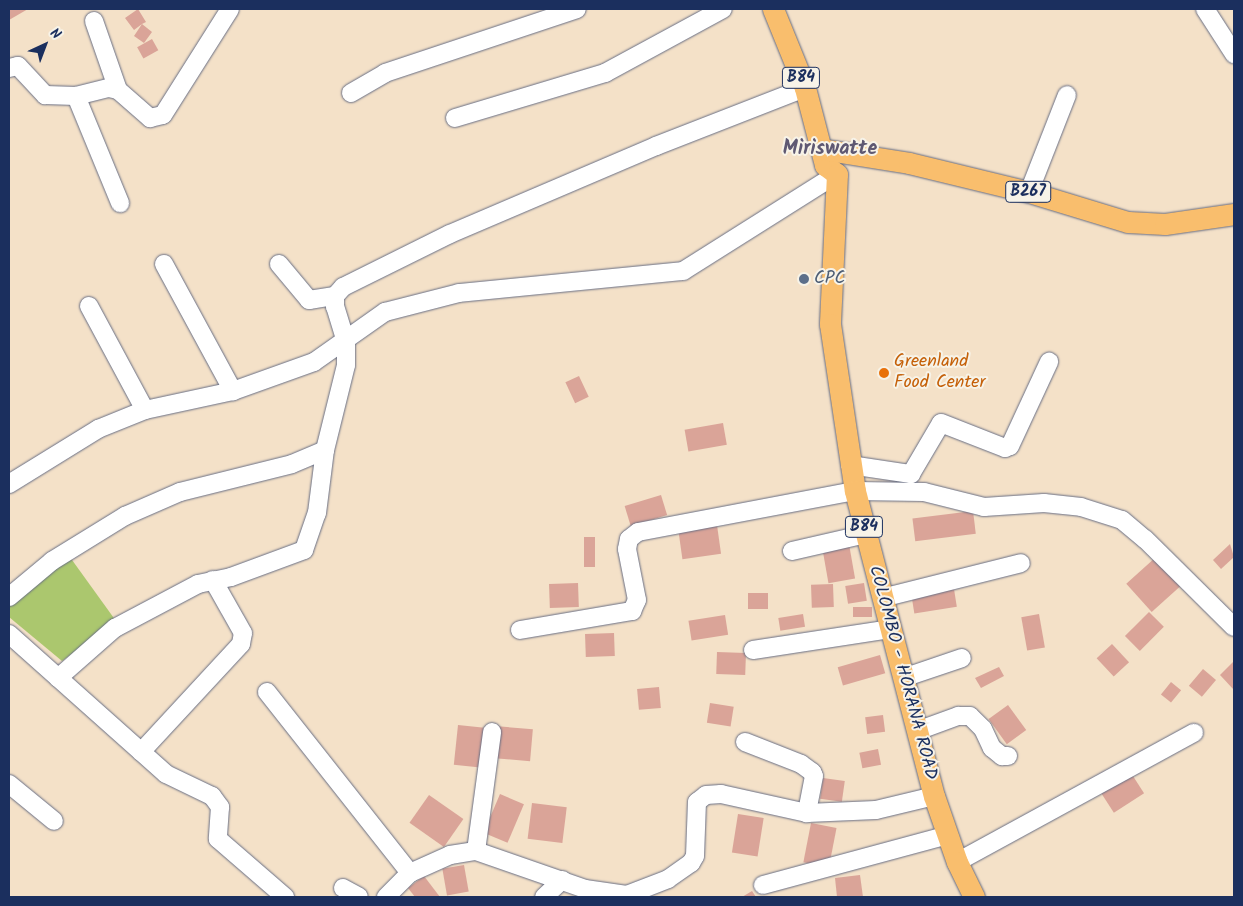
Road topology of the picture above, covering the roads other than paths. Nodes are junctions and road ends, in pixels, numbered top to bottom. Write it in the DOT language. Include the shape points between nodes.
graph roads {
  1 [pos="230,9"];
  2 [pos="577,9"];
  3 [pos="724,9"];
  4 [pos="774,9"];
  5 [pos="1205,9"];
  6 [pos="94,22"];
  7 [pos="1234,54"];
  8 [pos="9,68"];
  9 [pos="805,88"];
  10 [pos="118,90"];
  11 [pos="351,93"];
  12 [pos="1067,95"];
  13 [pos="76,96"];
  14 [pos="455,118"];
  15 [pos="821,149"];
  16 [pos="837,174"];
  17 [pos="1029,192"];
  18 [pos="120,203"];
  19 [pos="1234,214"];
  20 [pos="164,264"];
  21 [pos="280,264"];
  22 [pos="335,296"];
  23 [pos="89,306"];
  24 [pos="346,342"];
  25 [pos="1048,362"];
  26 [pos="233,391"];
  27 [pos="145,410"];
  28 [pos="325,450"];
  29 [pos="850,465"];
  30 [pos="9,484"];
  31 [pos="855,491"];
  32 [pos="866,534"];
  33 [pos="792,551"];
  34 [pos="1021,562"];
  35 [pos="213,580"];
  36 [pos="9,598"];
  37 [pos="882,598"];
  38 [pos="1234,627"];
  39 [pos="520,630"];
  40 [pos="891,630"];
  41 [pos="9,634"];
  42 [pos="753,650"];
  43 [pos="962,658"];
  44 [pos="58,678"];
  45 [pos="903,678"];
  46 [pos="268,692"];
  47 [pos="917,731"];
  48 [pos="492,732"];
  49 [pos="1194,733"];
  50 [pos="745,742"];
  51 [pos="141,752"];
  52 [pos="1008,756"];
  53 [pos="9,784"];
  54 [pos="934,796"];
  55 [pos="807,813"];
  56 [pos="54,821"];
  57 [pos="948,835"];
  58 [pos="476,851"];
  59 [pos="957,862"];
  60 [pos="410,873"];
  61 [pos="562,880"];
  62 [pos="763,885"];
  63 [pos="343,888"];
  64 [pos="583,893"];
  65 [pos="651,893"];
  66 [pos="285,897"];
  67 [pos="359,897"];
  68 [pos="386,897"];
  69 [pos="544,897"];
  70 [pos="974,897"];
  1 -- 10 [label="street" via="163,115 150,118"];
  2 -- 11 [label="street" via="384,73"];
  3 -- 14 [label="street" via="605,73"];
  4 -- 9 [label="main road, B84"];
  5 -- 7 [label="street"];
  6 -- 10 [label="street"];
  8 -- 13 [label="street" via="18,66 45,95"];
  9 -- 15 [label="main road, B84"];
  9 -- 22 [label="street" via="656,146 450,234 343,287"];
  10 -- 13 [label="street" via="110,88"];
  12 -- 17 [label="street"];
  13 -- 18 [label="street"];
  15 -- 16 [label="main road, B84" via="825,165"];
  15 -- 17 [label="main road, B267" via="909,162"];
  16 -- 24 [label="street" via="683,271 459,294 385,312"];
  16 -- 29 [label="main road, COLOMBO - HORANA ROAD / B84" via="830,324"];
  17 -- 19 [label="main road, B267" via="1128,222 1165,224"];
  20 -- 26 [label="street"];
  21 -- 22 [label="street" via="309,300"];
  22 -- 24 [label="street" via="335,307"];
  23 -- 27 [label="street"];
  24 -- 26 [label="street" via="314,362"];
  24 -- 28 [label="street" via="346,365"];
  25 -- 29 [label="street" via="1010,446 1005,448 941,423 911,474"];
  26 -- 27 [label="street"];
  27 -- 30 [label="street" via="98,429"];
  28 -- 35 [label="street" via="317,513 304,550"];
  28 -- 36 [label="street" via="292,464 180,492 125,516 52,562"];
  29 -- 31 [label="main road, COLOMBO - HORANA ROAD / B84"];
  31 -- 32 [label="main road, COLOMBO - HORANA ROAD / B84"];
  31 -- 38 [label="street" via="924,492 984,507 1044,502 1081,507 1122,520"];
  31 -- 39 [label="street" via="638,532 629,539 627,549 637,600 632,610"];
  32 -- 33 [label="street"];
  32 -- 37 [label="main road, COLOMBO - HORANA ROAD / B84"];
  34 -- 37 [label="street"];
  35 -- 44 [label="street" via="198,584 115,628"];
  35 -- 51 [label="street" via="243,633 241,644"];
  37 -- 40 [label="main road, COLOMBO - HORANA ROAD / B84"];
  40 -- 42 [label="street"];
  40 -- 45 [label="main road, COLOMBO - HORANA ROAD / B84"];
  41 -- 44 [label="street"];
  43 -- 45 [label="street"];
  44 -- 51 [label="street"];
  45 -- 47 [label="main road, COLOMBO - HORANA ROAD / B84"];
  46 -- 60 [label="street"];
  47 -- 52 [label="street" via="958,716 970,716 982,729 992,748 1002,756"];
  47 -- 54 [label="main road, COLOMBO - HORANA ROAD / B84"];
  48 -- 58 [label="street"];
  49 -- 59 [label="street"];
  50 -- 55 [label="street" via="801,764 812,772"];
  51 -- 66 [label="street" via="166,774 212,796 220,807 218,839"];
  53 -- 56 [label="street"];
  54 -- 55 [label="street" via="876,810"];
  54 -- 57 [label="main road, COLOMBO - HORANA ROAD / B84"];
  55 -- 65 [label="street" via="720,794 700,797 693,860"];
  57 -- 59 [label="main road, COLOMBO - HORANA ROAD / B84"];
  57 -- 62 [label="street"];
  58 -- 60 [label="street" via="450,856"];
  58 -- 61 [label="street"];
  59 -- 70 [label="main road, COLOMBO - HORANA ROAD / B84"];
  60 -- 68 [label="street"];
  61 -- 64 [label="street"];
  61 -- 69 [label="street"];
  63 -- 67 [label="street"];
  64 -- 65 [label="street"];
}
